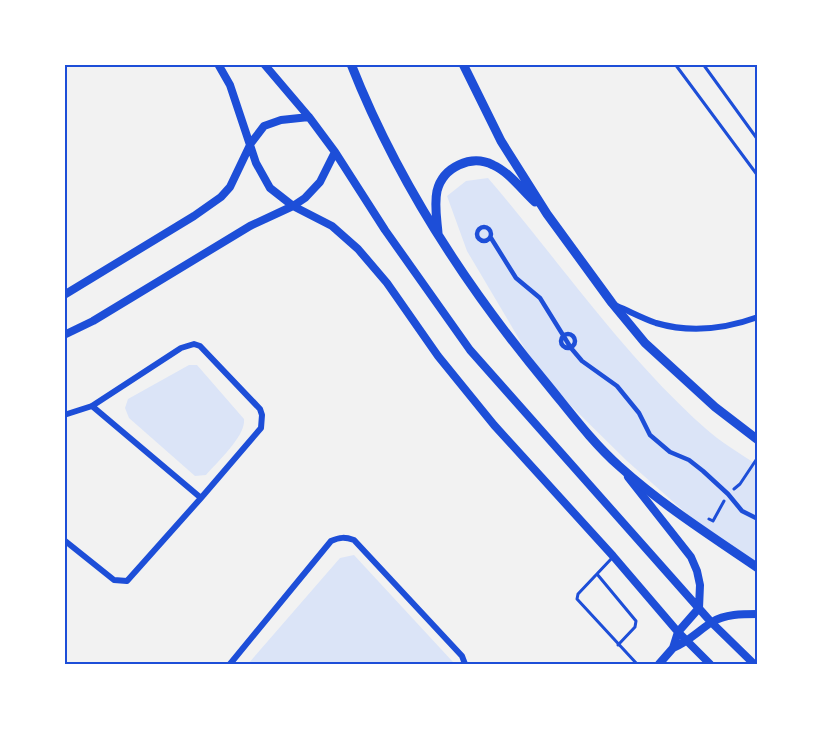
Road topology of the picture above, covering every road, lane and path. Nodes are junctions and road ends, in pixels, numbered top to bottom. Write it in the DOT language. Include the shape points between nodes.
graph roads {
  1 [pos="218,64"];
  2 [pos="264,64"];
  3 [pos="351,64"];
  4 [pos="463,64"];
  5 [pos="682,64"];
  6 [pos="703,64"];
  7 [pos="676,66"];
  8 [pos="309,117"];
  9 [pos="758,140"];
  10 [pos="251,143"];
  11 [pos="335,153"];
  12 [pos="758,176"];
  13 [pos="294,206"];
  14 [pos="547,214"];
  15 [pos="438,236"];
  16 [pos="491,238"];
  17 [pos="64,295"];
  18 [pos="612,303"];
  19 [pos="758,317"];
  20 [pos="64,335"];
  21 [pos="92,406"];
  22 [pos="65,416"];
  23 [pos="758,440"];
  24 [pos="758,457"];
  25 [pos="619,466"];
  26 [pos="728,494"];
  27 [pos="201,498"];
  28 [pos="702,516"];
  29 [pos="758,519"];
  30 [pos="64,540"];
  31 [pos="613,556"];
  32 [pos="758,568"];
  33 [pos="597,574"];
  34 [pos="699,608"];
  35 [pos="758,614"];
  36 [pos="711,622"];
  37 [pos="678,632"];
  38 [pos="687,642"];
  39 [pos="618,645"];
  40 [pos="673,648"];
  41 [pos="230,664"];
  42 [pos="465,664"];
  43 [pos="636,664"];
  44 [pos="659,664"];
  45 [pos="710,664"];
  46 [pos="754,664"];
  1 -- 10 [label="street" via="238,103"];
  2 -- 8 [label="street"];
  3 -- 15 [label="main road" via="399,169"];
  4 -- 14 [label="main road" via="501,141"];
  5 -- 7 [label="lane"];
  6 -- 9 [label="lane"];
  7 -- 12 [label="lane"];
  8 -- 10 [label="street" via="264,126"];
  8 -- 11 [label="street"];
  10 -- 13 [label="street" via="256,163 270,188"];
  10 -- 17 [label="street" via="237,176 220,197"];
  11 -- 13 [label="street" via="320,182"];
  11 -- 34 [label="street" via="470,350"];
  13 -- 20 [label="street" via="242,230"];
  13 -- 31 [label="street" via="332,226 358,249 481,410"];
  14 -- 15 [label="main road" via="494,165 464,163 454,167 441,182 436,203"];
  14 -- 18 [label="main road"];
  15 -- 25 [label="main road" via="515,345"];
  16 -- 26 [label="street" via="516,278 540,298 582,362 617,386 639,413 650,435 670,452 689,460"];
  18 -- 19 [label="street" via="678,327 720,327"];
  18 -- 23 [label="main road" via="645,343"];
  21 -- 22 [label="street"];
  21 -- 27 [label="street"];
  21 -- 27 [label="street" via="181,348 200,346 260,409 263,421"];
  24 -- 26 [label="path" via="740,484"];
  25 -- 32 [label="main road"];
  25 -- 34 [label="street" via="690,557 700,585"];
  26 -- 28 [label="path" via="713,520"];
  26 -- 29 [label="street" via="742,511"];
  27 -- 30 [label="street" via="127,581 114,580"];
  31 -- 33 [label="lane"];
  31 -- 37 [label="street"];
  33 -- 39 [label="lane" via="636,621"];
  33 -- 39 [label="lane" via="577,599"];
  34 -- 36 [label="street"];
  34 -- 37 [label="street"];
  35 -- 36 [label="street" via="727,616"];
  36 -- 38 [label="street"];
  36 -- 46 [label="street"];
  37 -- 38 [label="street"];
  37 -- 40 [label="street"];
  38 -- 40 [label="street"];
  38 -- 45 [label="street"];
  39 -- 43 [label="lane"];
  40 -- 44 [label="street"];
  41 -- 42 [label="street" via="331,541 346,538 354,540 462,656"];
}
